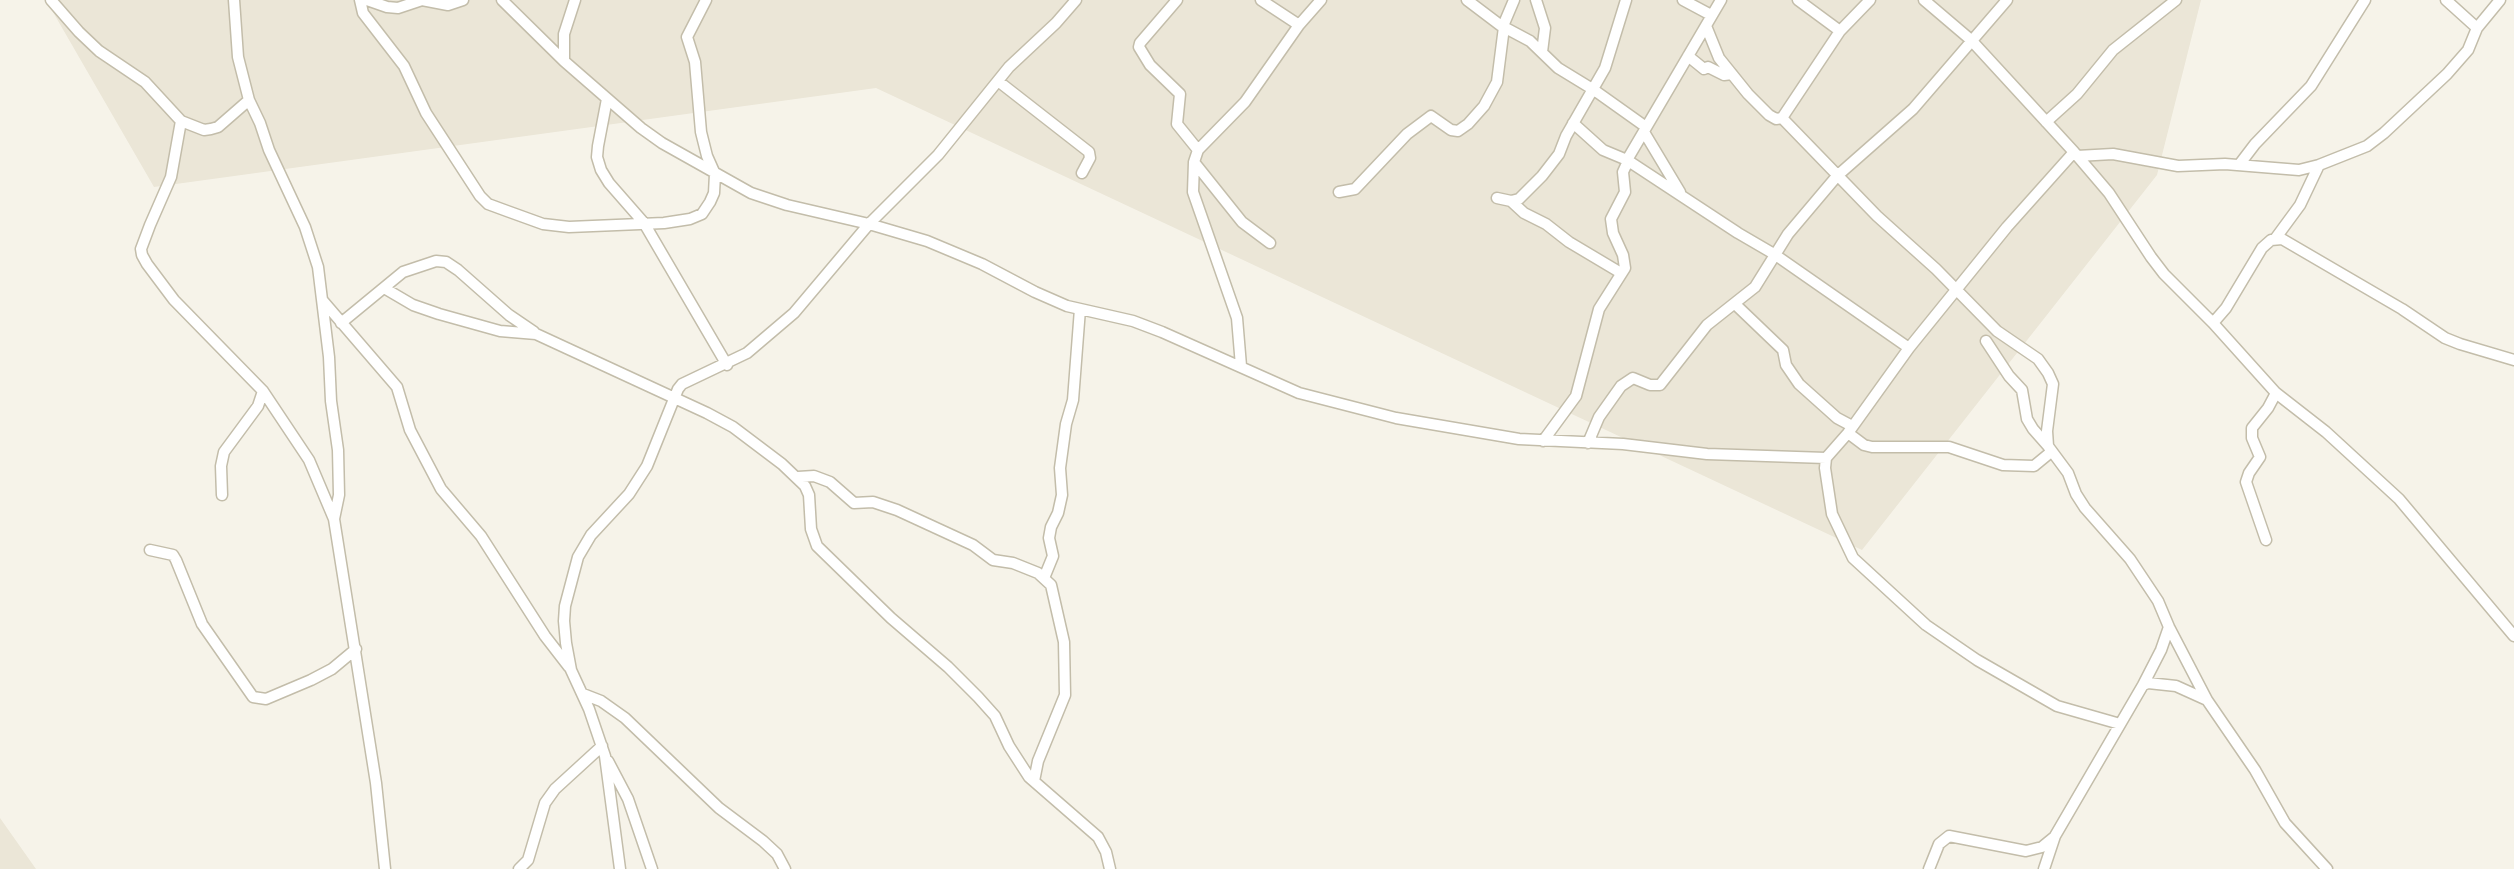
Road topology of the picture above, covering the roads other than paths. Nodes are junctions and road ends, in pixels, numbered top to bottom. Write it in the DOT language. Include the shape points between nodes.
graph roads {
  1 [pos="51,0"];
  2 [pos="234,0"];
  3 [pos="360,0"];
  4 [pos="367,0"];
  5 [pos="422,0"];
  6 [pos="463,0"];
  7 [pos="502,0"];
  8 [pos="575,0"];
  9 [pos="706,0"];
  10 [pos="1076,0"];
  11 [pos="1177,0"];
  12 [pos="1261,0"];
  13 [pos="1321,0"];
  14 [pos="1468,0"];
  15 [pos="1514,0"];
  16 [pos="1536,0"];
  17 [pos="1626,0"];
  18 [pos="1682,0"];
  19 [pos="1721,0"];
  20 [pos="1798,0"];
  21 [pos="1870,0"];
  22 [pos="1924,0"];
  23 [pos="2007,0"];
  24 [pos="2176,0"];
  25 [pos="2365,0"];
  26 [pos="2446,0"];
  27 [pos="2500,0"];
  28 [pos="1711,15"];
  29 [pos="1299,24"];
  30 [pos="1706,26"];
  31 [pos="1504,27"];
  32 [pos="2477,29"];
  33 [pos="1840,32"];
  34 [pos="1971,40"];
  35 [pos="1542,52"];
  36 [pos="1688,56"];
  37 [pos="564,61"];
  38 [pos="1732,74"];
  39 [pos="998,81"];
  40 [pos="1594,90"];
  41 [pos="607,99"];
  42 [pos="250,100"];
  43 [pos="1782,118"];
  44 [pos="181,121"];
  45 [pos="2046,122"];
  46 [pos="1573,123"];
  47 [pos="1645,129"];
  48 [pos="1198,150"];
  49 [pos="2076,154"];
  50 [pos="1627,161"];
  51 [pos="1194,162"];
  52 [pos="2239,165"];
  53 [pos="2319,165"];
  54 [pos="715,173"];
  55 [pos="1082,173"];
  56 [pos="1837,176"];
  57 [pos="1339,192"];
  58 [pos="1681,194"];
  59 [pos="1497,198"];
  60 [pos="1511,201"];
  61 [pos="643,223"];
  62 [pos="869,224"];
  63 [pos="2275,239"];
  64 [pos="1270,243"];
  65 [pos="1774,254"];
  66 [pos="1621,272"];
  67 [pos="384,288"];
  68 [pos="1956,290"];
  69 [pos="323,301"];
  70 [pos="1736,305"];
  71 [pos="1080,309"];
  72 [pos="341,323"];
  73 [pos="2213,323"];
  74 [pos="536,334"];
  75 [pos="1986,341"];
  76 [pos="1909,348"];
  77 [pos="2514,360"];
  78 [pos="727,365"];
  79 [pos="1241,366"];
  80 [pos="263,391"];
  81 [pos="2276,393"];
  82 [pos="674,399"];
  83 [pos="1850,429"];
  84 [pos="1544,441"];
  85 [pos="1588,443"];
  86 [pos="2050,449"];
  87 [pos="1826,458"];
  88 [pos="798,478"];
  89 [pos="222,495"];
  90 [pos="334,519"];
  91 [pos="2266,540"];
  92 [pos="150,550"];
  93 [pos="1044,578"];
  94 [pos="2169,627"];
  95 [pos="2514,636"];
  96 [pos="356,649"];
  97 [pos="571,670"];
  98 [pos="2143,685"];
  99 [pos="583,694"];
  100 [pos="2207,700"];
  101 [pos="2120,724"];
  102 [pos="603,751"];
  103 [pos="1034,781"];
  104 [pos="2055,836"];
  105 [pos="385,869"];
  106 [pos="519,869"];
  107 [pos="620,869"];
  108 [pos="652,869"];
  109 [pos="785,869"];
  110 [pos="1110,869"];
  111 [pos="1929,869"];
  112 [pos="2044,869"];
  113 [pos="2327,869"];
  1 -- 44 [label="street" via="89,41 145,82"];
  2 -- 42 [label="street" via="238,57"];
  3 -- 61 [label="street" via="363,13 404,66 426,113 488,204 569,228"];
  4 -- 5 [label="street" via="398,8"];
  5 -- 6 [label="street" via="448,5"];
  7 -- 37 [label="street"];
  8 -- 37 [label="street" via="564,34"];
  9 -- 54 [label="street" via="687,37 695,62 701,132"];
  10 -- 39 [label="street"];
  11 -- 48 [label="street" via="1139,47 1150,65 1180,93 1177,124"];
  12 -- 29 [label="street"];
  13 -- 29 [label="street"];
  14 -- 31 [label="street"];
  15 -- 31 [label="street"];
  16 -- 35 [label="street" via="1545,28"];
  17 -- 40 [label="street"];
  18 -- 28 [label="street"];
  19 -- 28 [label="street"];
  20 -- 33 [label="street"];
  21 -- 33 [label="street"];
  22 -- 34 [label="street"];
  23 -- 34 [label="street"];
  24 -- 45 [label="street" via="2113,50 2077,94"];
  25 -- 52 [label="street" via="2311,86"];
  26 -- 32 [label="street"];
  27 -- 32 [label="street"];
  28 -- 30 [label="street"];
  29 -- 48 [label="street" via="1245,102"];
  30 -- 36 [label="street"];
  30 -- 38 [label="street" via="1713,47"];
  31 -- 35 [label="street"];
  31 -- 57 [label="street" via="1497,82 1468,124 1451,130 1431,116 1384,156 1366,180 1355,189"];
  32 -- 53 [label="street" via="2468,50 2447,74 2384,133 2367,146"];
  33 -- 43 [label="street"];
  34 -- 45 [label="street"];
  34 -- 56 [label="street" via="1913,109"];
  35 -- 40 [label="street"];
  36 -- 38 [label="street" via="1704,69 1708,66"];
  36 -- 47 [label="street"];
  37 -- 41 [label="street"];
  38 -- 43 [label="street" via="1769,115"];
  39 -- 55 [label="street" via="1088,152 1090,158"];
  39 -- 62 [label="street" via="938,155"];
  40 -- 46 [label="street"];
  40 -- 47 [label="street"];
  41 -- 54 [label="street" via="662,143"];
  41 -- 61 [label="street" via="597,157 609,183"];
  42 -- 44 [label="street" via="218,127 204,130"];
  42 -- 69 [label="street" via="305,227"];
  43 -- 56 [label="street"];
  44 -- 80 [label="street" via="171,177 149,225 142,255 174,300"];
  45 -- 49 [label="street"];
  46 -- 50 [label="street" via="1603,150"];
  46 -- 60 [label="street" via="1553,164 1525,194"];
  47 -- 50 [label="street"];
  47 -- 58 [label="street"];
  48 -- 51 [label="street"];
  49 -- 52 [label="street" via="2113,154 2178,166"];
  49 -- 68 [label="street"];
  49 -- 73 [label="street" via="2109,193 2164,274"];
  50 -- 58 [label="street"];
  50 -- 66 [label="street" via="1625,192 1611,219 1625,262"];
  51 -- 64 [label="street" via="1242,222"];
  51 -- 79 [label="street" via="1193,192 1237,318"];
  52 -- 53 [label="street" via="2286,170"];
  53 -- 63 [label="street" via="2300,205"];
  54 -- 61 [label="street" via="714,192 702,214"];
  54 -- 62 [label="street" via="751,193 787,205"];
  56 -- 65 [label="street"];
  56 -- 68 [label="street"];
  58 -- 65 [label="street"];
  59 -- 60 [label="street"];
  60 -- 66 [label="street"];
  61 -- 78 [label="street"];
  62 -- 71 [label="street" via="927,241"];
  62 -- 78 [label="street" via="794,313"];
  63 -- 73 [label="street" via="2262,248"];
  63 -- 77 [label="street" via="2299,248 2445,338"];
  65 -- 70 [label="street" via="1755,287"];
  65 -- 76 [label="street"];
  66 -- 84 [label="street" via="1599,309 1576,396"];
  67 -- 72 [label="street"];
  67 -- 74 [label="street" via="413,305 460,320 500,331"];
  67 -- 74 [label="street" via="402,272 446,262"];
  68 -- 76 [label="street"];
  68 -- 86 [label="street" via="1997,331 2038,359 2048,373 2053,384 2047,431"];
  69 -- 72 [label="street"];
  69 -- 90 [label="street" via="338,450 339,495"];
  70 -- 83 [label="street" via="1783,350 1786,365 1799,384"];
  70 -- 85 [label="street" via="1707,325 1660,386 1638,379 1626,381 1599,417"];
  71 -- 79 [label="street" via="1133,321"];
  71 -- 93 [label="street" via="1073,400 1060,468 1062,495 1051,527 1053,555"];
  72 -- 97 [label="street" via="397,387 410,430 441,489 481,536"];
  73 -- 81 [label="street"];
  74 -- 82 [label="street"];
  75 -- 86 [label="street" via="2022,390 2027,419"];
  76 -- 83 [label="street"];
  78 -- 82 [label="street" via="687,381"];
  79 -- 84 [label="street" via="1299,393 1351,408"];
  80 -- 89 [label="street" via="258,406 224,452"];
  80 -- 90 [label="street" via="309,460"];
  81 -- 91 [label="street" via="2252,428 2260,457 2246,482"];
  81 -- 95 [label="street" via="2379,479"];
  82 -- 88 [label="street" via="733,427"];
  82 -- 97 [label="street" via="647,466 578,557 564,621"];
  83 -- 86 [label="street" via="1864,445 1872,447 1949,447 2003,465 2034,466"];
  83 -- 87 [label="street"];
  84 -- 85 [label="street"];
  85 -- 87 [label="street"];
  86 -- 94 [label="street" via="2085,508 2148,584"];
  87 -- 101 [label="street" via="1832,514 1844,543 1864,570 1953,645 2020,687 2057,706"];
  88 -- 93 [label="street" via="830,482 854,503 873,502 897,510 973,545 993,560 1031,569"];
  88 -- 103 [label="street" via="808,495 817,546 978,697 995,716"];
  90 -- 96 [label="street"];
  92 -- 96 [label="street" via="173,555 202,624 253,697 266,699 286,692 332,669"];
  93 -- 103 [label="street" via="1053,588 1064,642 1065,695"];
  94 -- 98 [label="street"];
  94 -- 100 [label="street"];
  96 -- 105 [label="street"];
  97 -- 99 [label="street"];
  98 -- 100 [label="street" via="2176,686"];
  98 -- 101 [label="street"];
  99 -- 102 [label="street"];
  99 -- 109 [label="street" via="625,718 719,808 777,854"];
  100 -- 113 [label="street" via="2285,823"];
  101 -- 104 [label="street"];
  102 -- 106 [label="street" via="555,789 545,803 528,860"];
  102 -- 107 [label="street"];
  102 -- 108 [label="street" via="628,799"];
  103 -- 110 [label="street" via="1098,838"];
  104 -- 111 [label="street" via="2042,847 2026,851 1949,836 1939,844"];
  104 -- 112 [label="street"];
}
